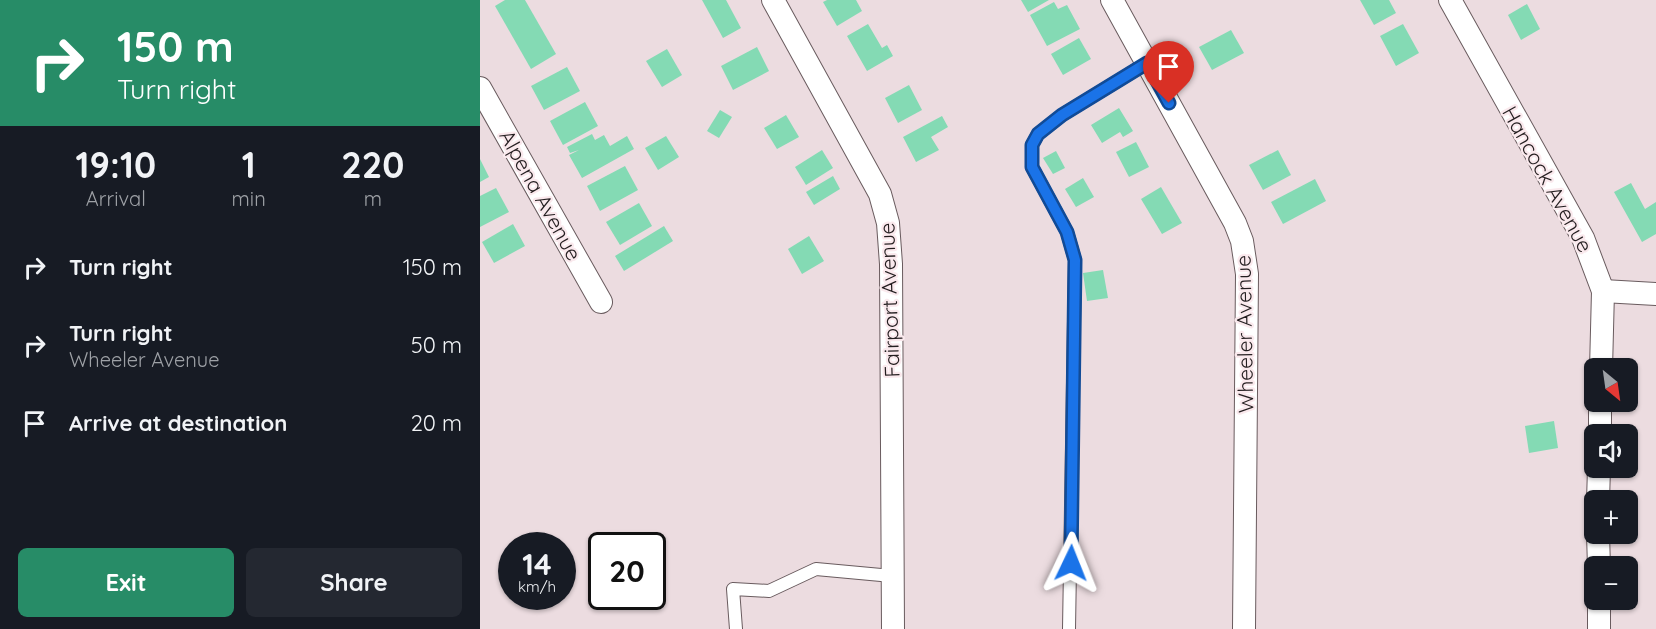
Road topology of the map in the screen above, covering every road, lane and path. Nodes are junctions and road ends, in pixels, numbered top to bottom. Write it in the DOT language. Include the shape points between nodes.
graph roads {
  1 [pos="773,0"];
  2 [pos="1112,0"];
  3 [pos="1450,0"];
  4 [pos="1147,63"];
  5 [pos="480,88"];
  6 [pos="1603,291"];
  7 [pos="1656,294"];
  8 [pos="601,302"];
  9 [pos="1601,358"];
  10 [pos="892,576"];
  11 [pos="1599,610"];
  12 [pos="736,629"];
  13 [pos="893,629"];
  14 [pos="1069,629"];
  15 [pos="1244,629"];
  16 [pos="1599,629"];
  1 -- 10 [label="street, Fairport Avenue" via="880,194 886,214 891,264"];
  2 -- 4 [label="street, Wheeler Avenue"];
  3 -- 6 [label="street, Hancock Avenue" via="1583,238"];
  4 -- 14 [label="lane" via="1062,115 1038,134 1032,145 1032,167 1067,232 1075,260"];
  4 -- 15 [label="street, Wheeler Avenue" via="1242,241 1247,274"];
  5 -- 8 [label="street, Alpena Avenue"];
  6 -- 7 [label="street"];
  6 -- 9 [label="street, Hancock Avenue"];
  10 -- 12 [label="lane" via="816,569 769,591 733,589"];
  10 -- 13 [label="street, Fairport Avenue"];
  11 -- 16 [label="street"];
}
